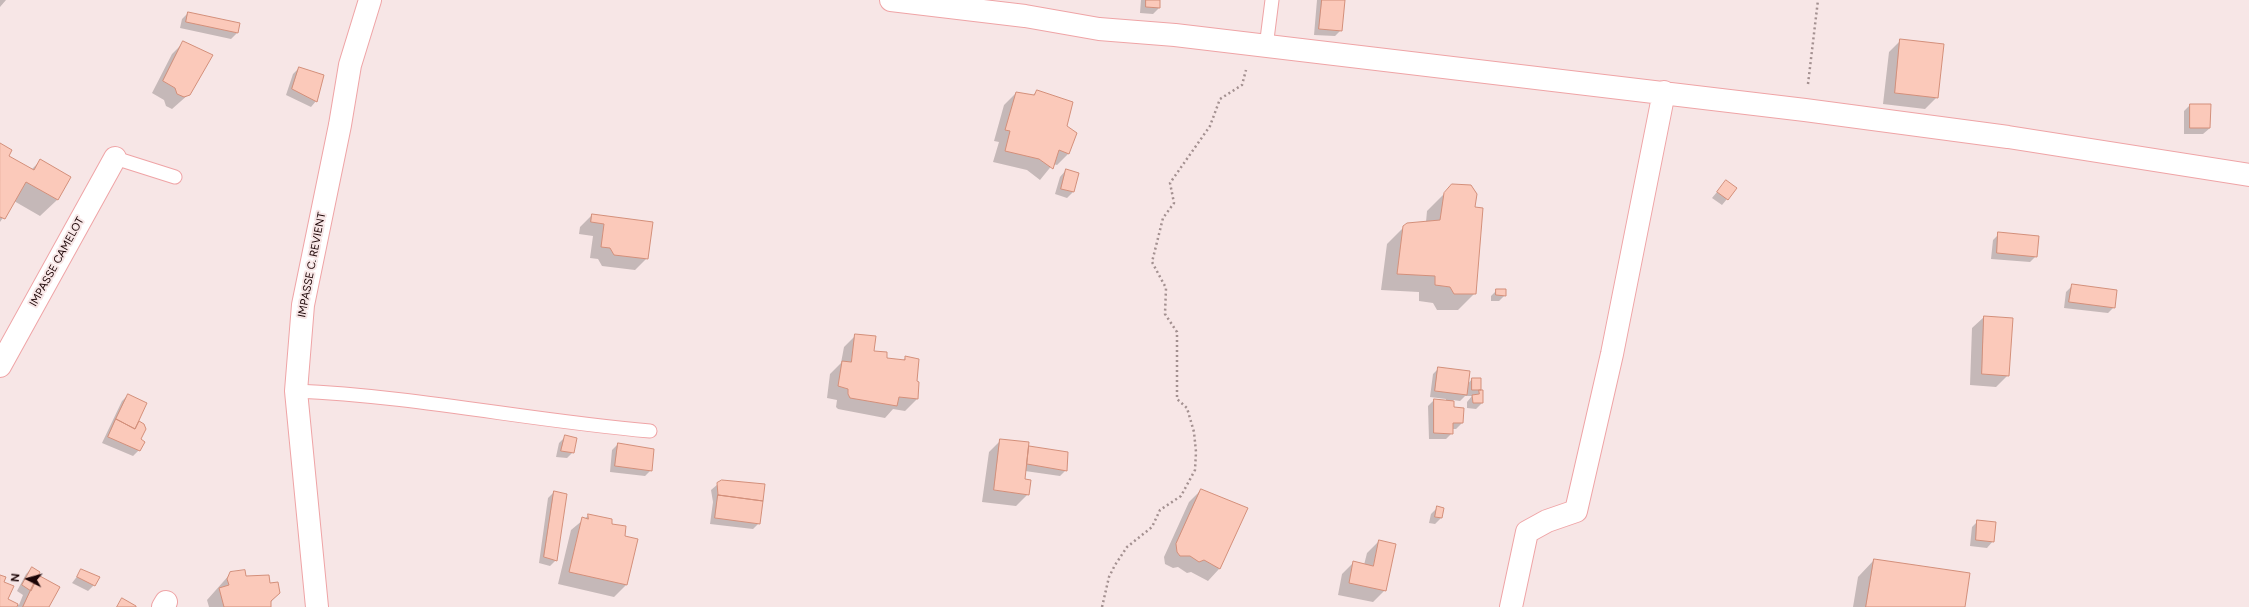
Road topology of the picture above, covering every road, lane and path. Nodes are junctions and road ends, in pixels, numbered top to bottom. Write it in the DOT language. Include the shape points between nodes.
graph roads {
  1 [pos="370,0"];
  2 [pos="891,0"];
  3 [pos="1272,0"];
  4 [pos="1818,0"];
  5 [pos="1260,46"];
  6 [pos="1664,92"];
  7 [pos="1805,110"];
  8 [pos="115,158"];
  9 [pos="2249,176"];
  10 [pos="175,177"];
  11 [pos="0,366"];
  12 [pos="296,391"];
  13 [pos="650,431"];
  14 [pos="316,607"];
  15 [pos="1102,607"];
  16 [pos="1511,607"];
  1 -- 12 [label="street, IMPASSE C. REVIENT" via="350,65 303,305"];
  2 -- 5 [label="street" via="1025,16 1099,29 1175,35"];
  3 -- 5 [label="lane"];
  4 -- 7 [label="path"];
  5 -- 6 [label="street"];
  5 -- 15 [label="path" via="1242,85 1220,98 1210,126 1170,183 1174,203 1163,218 1152,262 1166,288 1165,314 1177,332 1177,400 1187,408 1194,432 1195,470 1181,496 1160,510 1152,527 1127,547 1109,577"];
  6 -- 7 [label="street"];
  6 -- 16 [label="street" via="1612,354 1576,511 1547,521 1527,532"];
  7 -- 9 [label="street" via="2008,137"];
  8 -- 10 [label="lane"];
  8 -- 11 [label="street, IMPASSE CAMELOT"];
  12 -- 13 [label="lane" via="340,393"];
  12 -- 14 [label="street, IMPASSE C. REVIENT"];
}
